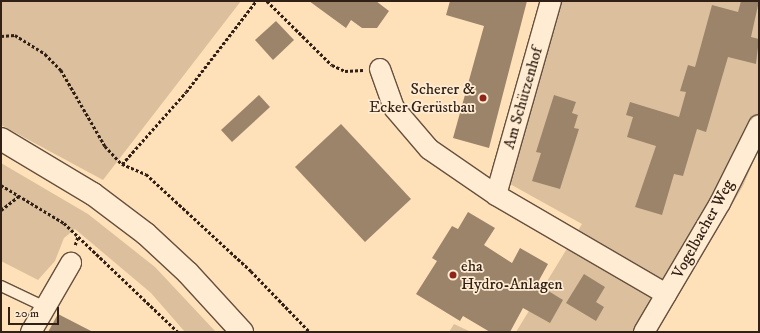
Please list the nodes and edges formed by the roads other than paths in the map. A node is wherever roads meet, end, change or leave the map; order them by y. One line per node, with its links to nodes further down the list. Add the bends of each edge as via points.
1 (551, 1): 5 (street, Am Schützenhof)
2 (380, 69): 5 (street, via 394,108 410,130 458,171)
3 (759, 125): 8 (street, Vogelbacher Weg, via 720,203)
4 (1, 139): 11 (main road, via 93,194 146,234 188,273)
5 (496, 195): 8 (street)
6 (70, 263): 9 (street)
7 (1, 286): 9 (lane)
8 (666, 294): 12 (street, Vogelbacher Weg)
9 (45, 307): 10 (street)
10 (31, 332)
11 (242, 332)
12 (644, 332)

